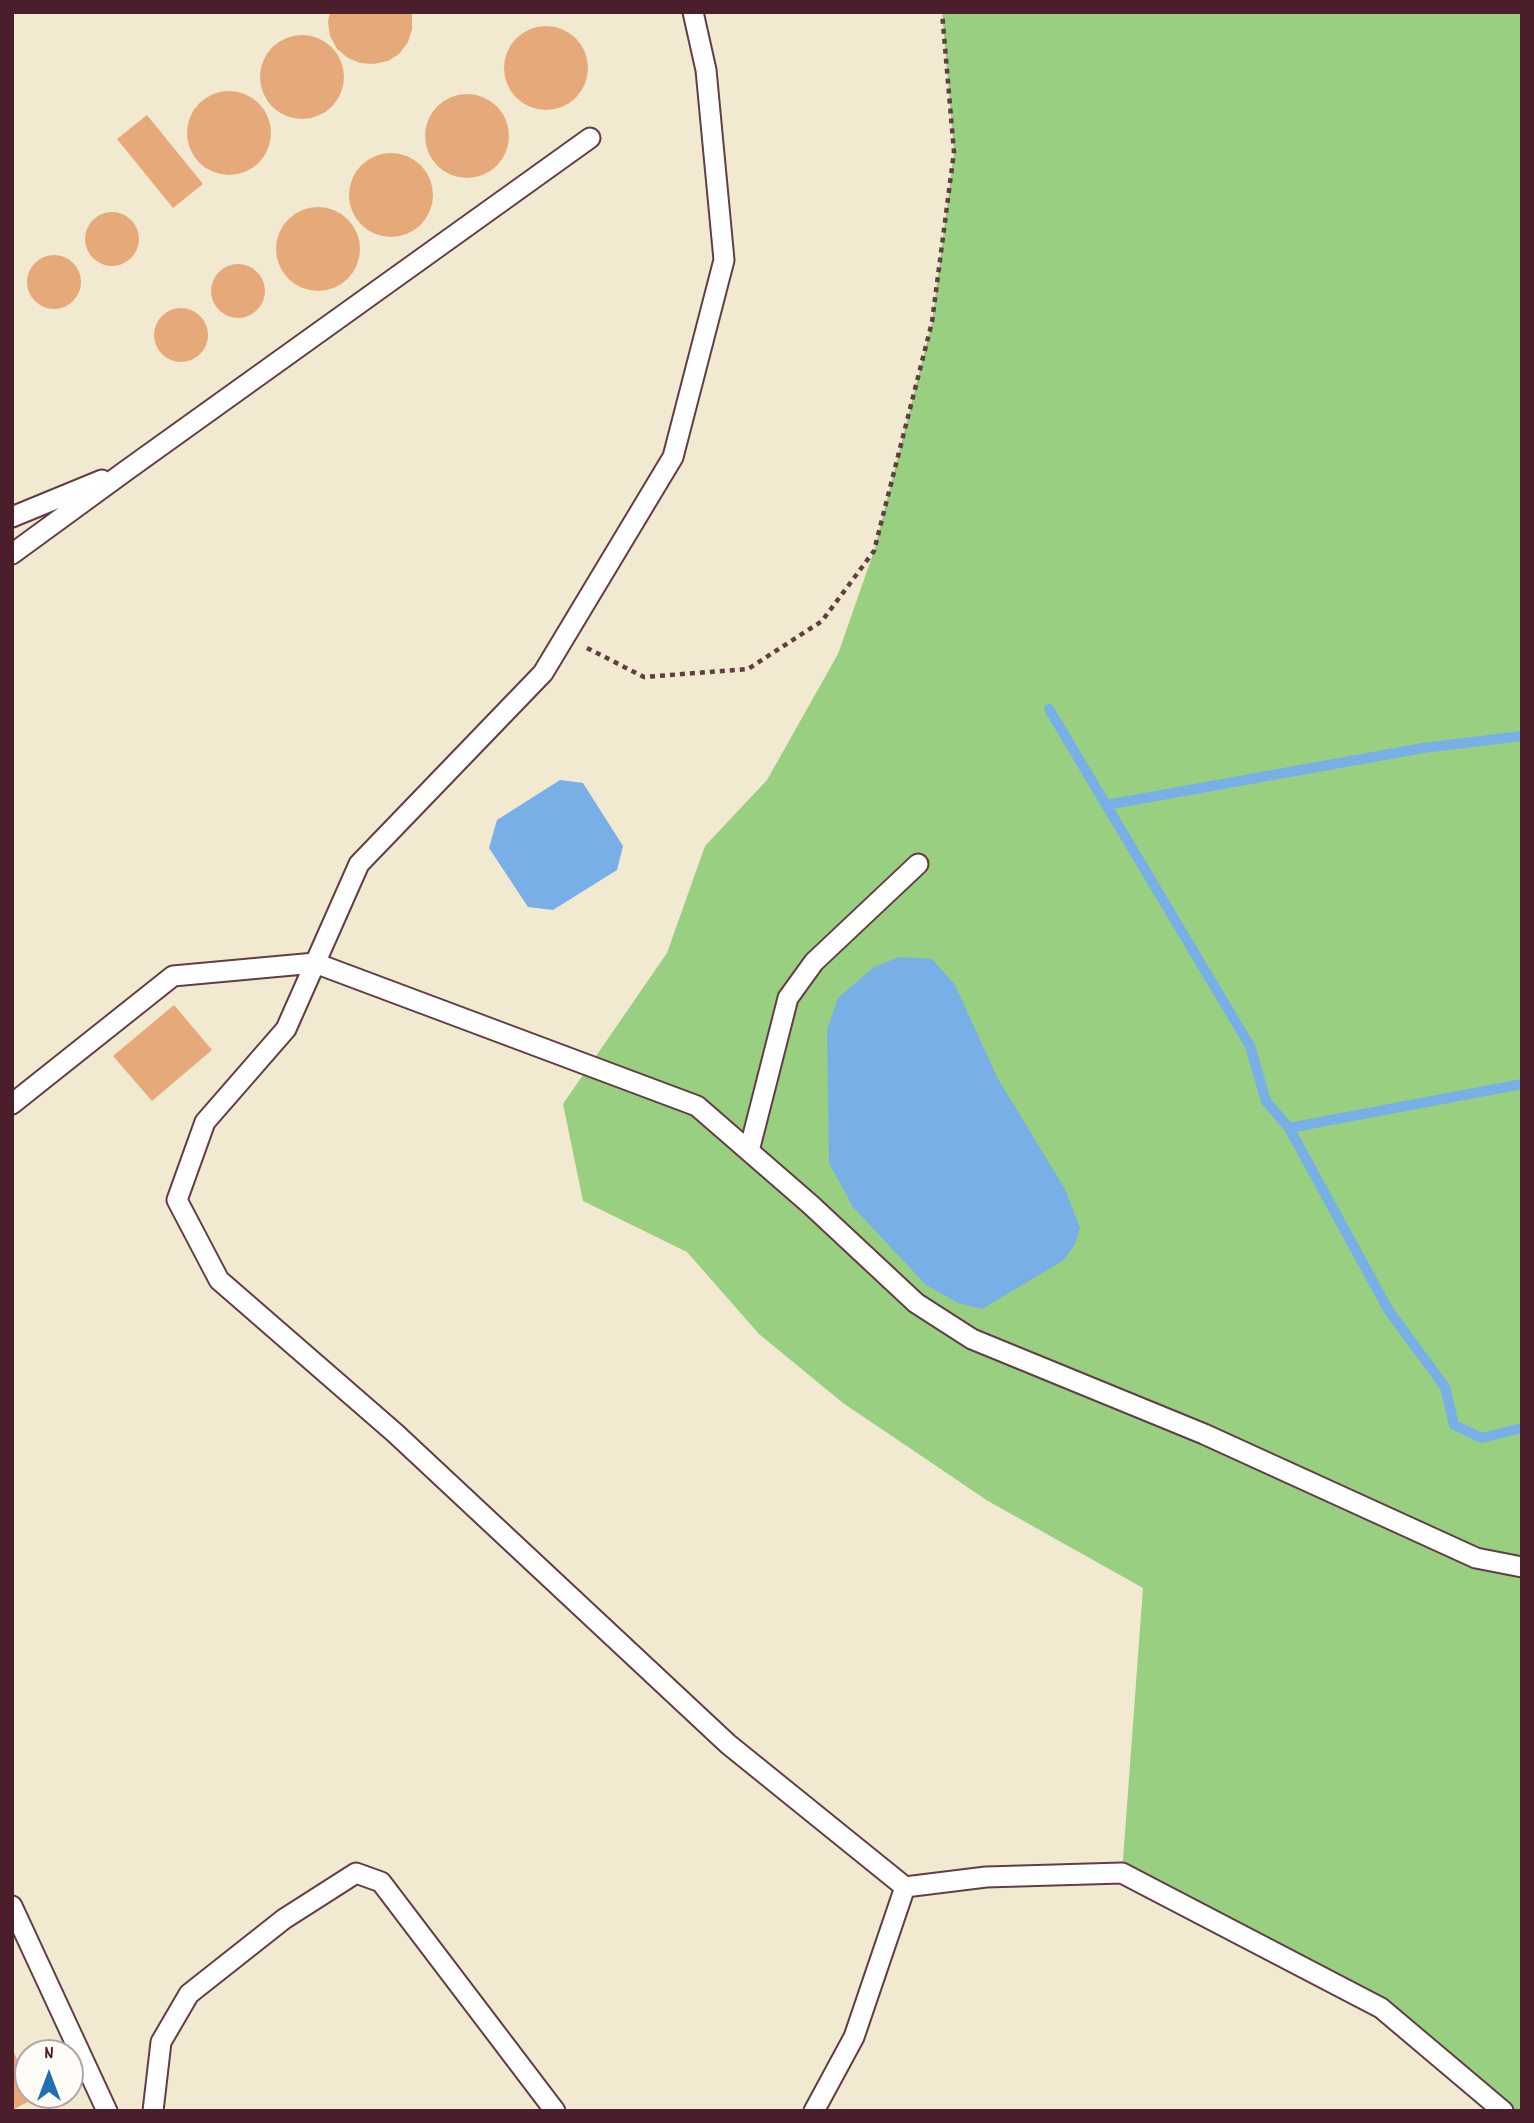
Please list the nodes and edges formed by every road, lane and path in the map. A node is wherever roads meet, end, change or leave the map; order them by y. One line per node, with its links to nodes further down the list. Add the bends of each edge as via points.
1 (692, 12): 7 (lane, via 706,70 724,260 673,457)
2 (942, 12): 7 (path, via 954,152 932,322 874,551 822,621 748,669 644,677)
3 (590, 138): 4 (lane)
4 (127, 470): 5 (lane); 6 (lane)
5 (12, 517)
6 (12, 554)
7 (564, 637): 9 (lane, via 543,673 359,864)
8 (918, 864): 11 (lane, via 814,962 788,998)
9 (315, 963): 10 (lane, via 173,976); 11 (lane, via 697,1106); 13 (lane, via 286,1029 205,1122 177,1200 219,1280 396,1433 728,1744)
10 (12, 1104)
11 (749, 1151): 12 (lane, via 916,1303 972,1339 1204,1434 1476,1558)
12 (1522, 1567)
13 (905, 1887): 19 (lane, via 853,2037); 20 (lane, via 986,1877 1122,1873 1381,2008)
14 (12, 1906): 15 (lane)
15 (21, 1946): 16 (lane)
16 (107, 2111)
17 (153, 2111): 18 (lane, via 161,2042 188,1994 284,1919 356,1873 381,1882)
18 (555, 2111)
19 (814, 2111)
20 (1503, 2111)

